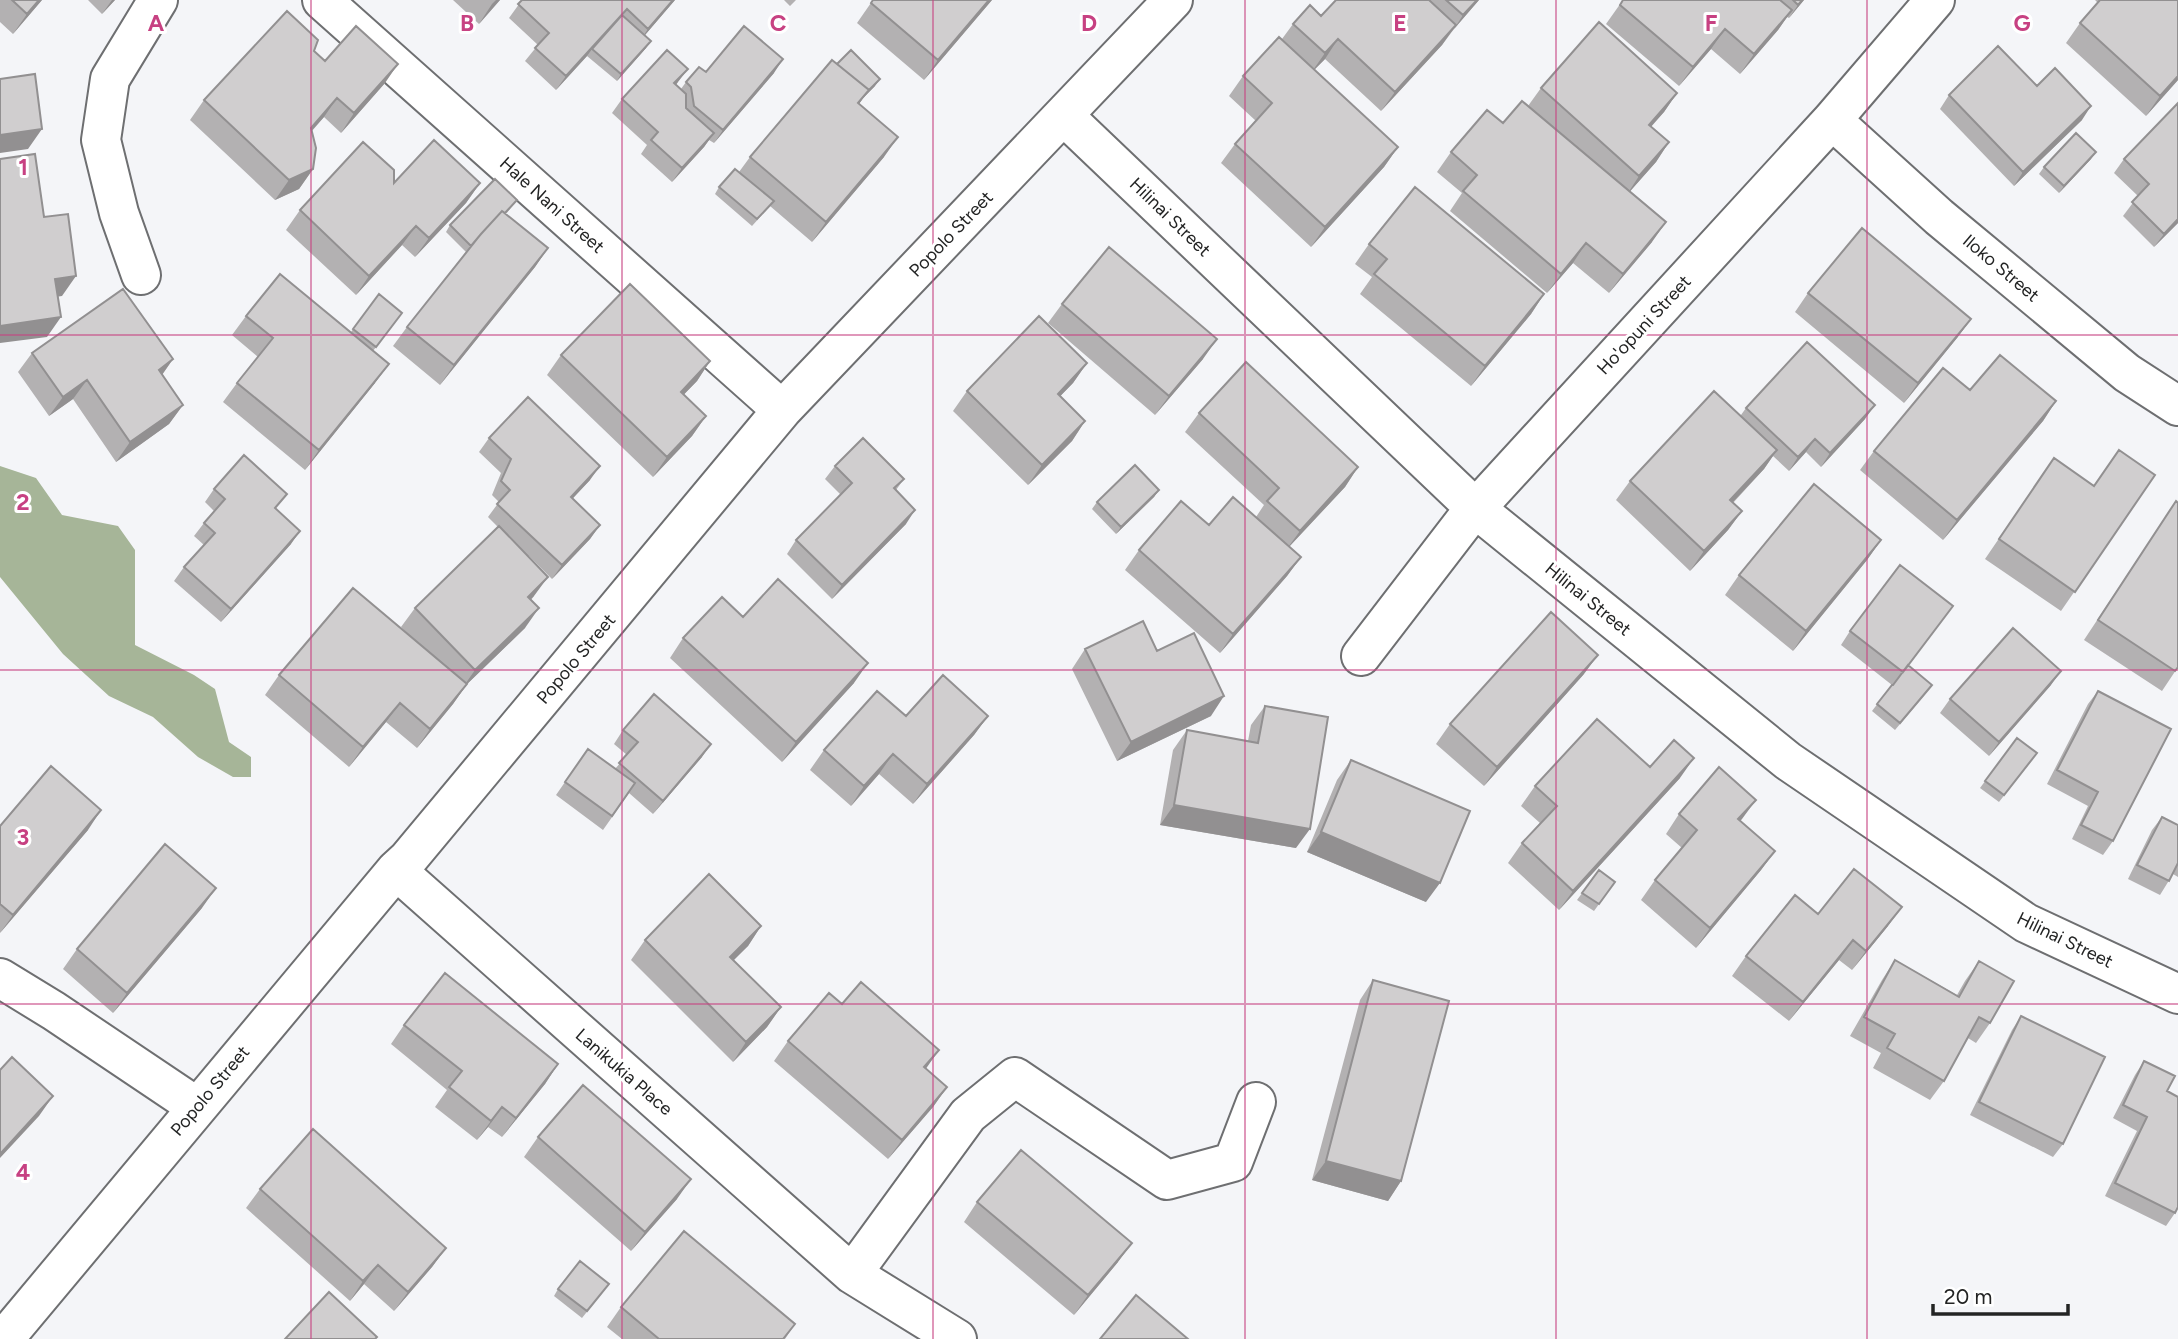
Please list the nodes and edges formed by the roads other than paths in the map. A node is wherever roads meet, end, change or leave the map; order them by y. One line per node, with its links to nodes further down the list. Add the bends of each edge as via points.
1 (158, 0): 7 (street, via 110,79 101,141)
2 (322, 0): 9 (street, Hale Nani Street)
3 (1173, 0): 5 (street, Popolo Street)
4 (1935, 0): 6 (street, Ho'opuni Street)
5 (1064, 116): 9 (street, Popolo Street); 10 (street, Hilinai Street)
6 (1832, 120): 8 (street, Iloko Street, via 1939,217 2127,373); 10 (street, Ho'opuni Street)
7 (141, 275)
8 (2178, 405)
9 (782, 410): 12 (street, Popolo Street)
10 (1475, 508): 11 (street, Ho'opuni Street); 14 (street, Hilinai Street, via 1788,761 2026,923)
11 (1362, 656)
12 (396, 870): 16 (street, Popolo Street); 17 (street, Lanikukia Place)
13 (0, 978): 16 (street)
14 (2178, 994)
15 (1256, 1102): 17 (street, via 1233,1162 1167,1180 1015,1077 968,1115)
16 (197, 1107): 18 (street, Popolo Street)
17 (852, 1274): 19 (street, Lanikukia Place)
18 (4, 1339)
19 (957, 1339)

